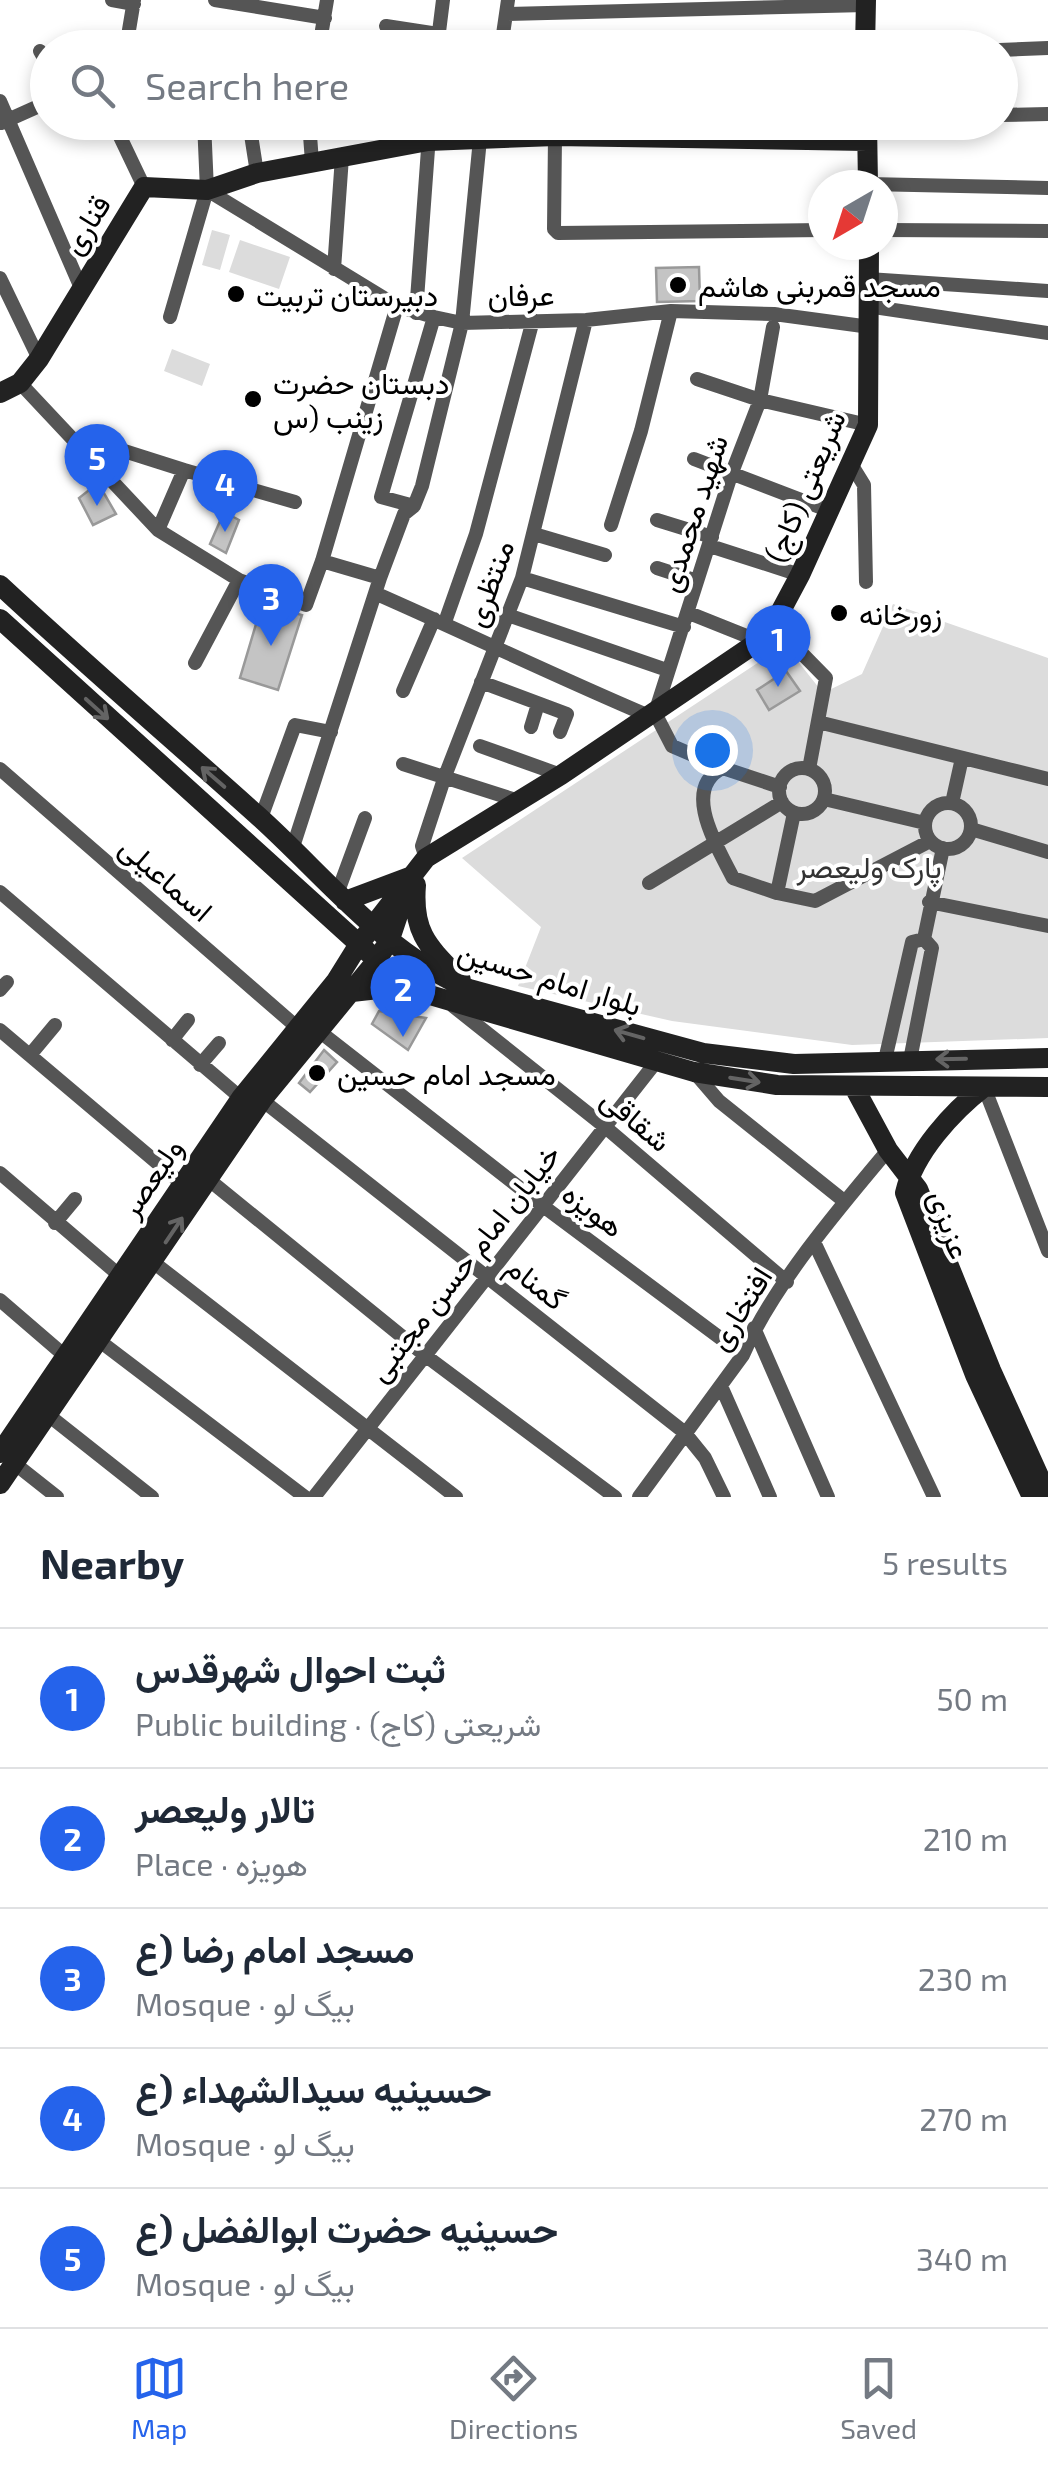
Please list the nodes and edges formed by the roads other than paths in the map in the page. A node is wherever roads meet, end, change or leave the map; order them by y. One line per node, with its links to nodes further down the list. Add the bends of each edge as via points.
1 (112, 0): 5 (street)
2 (215, 0): 8 (street)
3 (327, 0): 8 (street)
4 (443, 0): 13 (street)
5 (134, 2): 10 (street)
6 (866, 3): 7 (street); 14 (street)
7 (507, 7)
8 (324, 18): 11 (street)
9 (386, 26): 12 (street)
10 (129, 30)
11 (322, 30)
12 (400, 30)
13 (439, 30)
14 (865, 30)
15 (1048, 48): 16 (street)
16 (1018, 49)
17 (0, 101): 21 (street)
18 (30, 110): 21 (street)
19 (1048, 114): 20 (street)
20 (1018, 115)
21 (4, 121): 46 (street)
22 (122, 140): 36 (street)
23 (205, 140): 38 (street)
24 (252, 140): 34 (street)
25 (310, 140): 32 (street)
26 (401, 140): 31 (street, قناری)
27 (428, 140): 50 (street)
28 (480, 140): 56 (street)
29 (555, 140): 39 (street, via 558,233)
30 (867, 140): 33 (street)
31 (342, 157): 32 (street, قناری); 43 (street)
32 (312, 162): 34 (street, قناری)
33 (868, 170)
34 (257, 174): 38 (street, قناری)
35 (898, 186): 37 (street)
36 (144, 187): 38 (street, قناری); 46 (street, قناری)
37 (1048, 188)
38 (207, 190): 43 (street, عرفان); 52 (street)
39 (808, 230)
40 (898, 230): 41 (street)
41 (1048, 231)
42 (868, 260): 45 (street, شریعتی (کاج))
43 (334, 269): 48 (street, عرفان)
44 (0, 278): 59 (street)
45 (868, 279): 47 (street); 51 (street, شریعتی (کاج))
46 (81, 288): 59 (street, قناری)
47 (1048, 291)
48 (397, 306): 50 (street, عرفان); 78 (street)
49 (671, 311): 51 (street, عرفان); 55 (street, عرفان); 73 (street)
50 (416, 313): 53 (street, عرفان)
51 (868, 316): 58 (street, عرفان); 63 (street, شریعتی (کاج))
52 (170, 317)
53 (434, 317): 56 (street, عرفان); 70 (street, via 381,496)
54 (533, 320): 55 (street, عرفان); 56 (street, عرفان); 91 (street, via 476,534)
55 (586, 320): 75 (street, منتظری)
56 (462, 322): 70 (street)
57 (773, 327): 62 (street, شهید محمدی)
58 (1048, 334)
59 (39, 359): 61 (street, قناری)
60 (697, 379): 62 (street)
61 (8, 386): 74 (street)
62 (760, 400): 63 (street); 68 (street, شهید محمدی)
63 (868, 425): 66 (street, شریعتی (کاج))
64 (120, 450): 67 (street)
65 (694, 459): 68 (street)
66 (850, 464): 71 (street, شریعتی (کاج)); 85 (street, via 864,485)
67 (184, 470): 69 (street); 74 (street)
68 (732, 475): 71 (street); 76 (street, شهید محمدی)
69 (295, 502)
70 (414, 506): 81 (street, via 404,514)
71 (830, 511): 80 (street, شریعتی (کاج))
72 (656, 520): 76 (street)
73 (610, 525)
74 (158, 530): 83 (street)
75 (534, 534): 77 (street); 82 (street, منتظری)
76 (711, 541): 80 (street); 84 (street, شهید محمدی)
77 (604, 555)
78 (322, 560): 81 (street); 83 (street, via 306,604)
79 (657, 568): 84 (street)
80 (800, 575): 92 (street, شریعتی (کاج))
81 (380, 578): 87 (street)
82 (522, 578): 88 (street, منتظری); 90 (street)
83 (239, 580): 95 (street)
84 (698, 581): 90 (street, شهید محمدی)
85 (866, 582)
86 (0, 584): 96 (street, بلوار امام حسین)
87 (376, 594): 91 (street); 105 (street)
88 (505, 614): 94 (street, منتظری); 97 (street)
89 (0, 619): 99 (street, بلوار امام حسین)
90 (687, 620): 93 (street); 97 (street, شهید محمدی)
91 (439, 621): 94 (street); 100 (street)
92 (774, 624): 93 (street, شریعتی (کاج)); 103 (street, via 826,678)
93 (759, 641): 102 (street, شریعتی (کاج))
94 (494, 650): 98 (street, منتظری); 102 (street)
95 (195, 664)
96 (86, 665): 99 (street); 120 (street, بلوار امام حسین, one-way to 96)
97 (667, 670): 102 (street, شهید محمدی)
98 (481, 682): 101 (street); 114 (street, منتظری)
99 (70, 684): 138 (street, بلوار امام حسین, one-way to 138)
100 (403, 691)
101 (538, 704): 104 (street); 106 (street, via 567,714)
102 (652, 715): 110 (street, via 672,746); 113 (street, شریعتی (کاج))
103 (818, 722): 108 (street); 112 (street)
104 (532, 727)
105 (331, 732): 120 (street, via 295,725); 126 (street)
106 (560, 732)
107 (480, 746): 113 (street)
108 (962, 758): 115 (street); 119 (street)
109 (403, 764): 114 (street)
110 (722, 768): 118 (street); 124 (street, via 709,774 702,790)
111 (0, 769): 147 (street, اسماعیلی)
112 (809, 769): 116 (street, via 824,784); 118 (street, via 788,774)
113 (561, 775): 117 (street, شریعتی (کاج))
114 (445, 776): 117 (street); 128 (street, منتظری)
115 (1048, 780)
116 (824, 799): 118 (street, via 809,814); 122 (street)
117 (519, 800): 128 (street, شریعتی (کاج))
118 (785, 801): 124 (street); 131 (street)
119 (952, 804): 122 (street, via 938,805); 123 (street, via 968,816)
120 (261, 818): 126 (street, بلوار امام حسین)
121 (365, 818): 132 (street)
122 (925, 823): 125 (street)
123 (971, 829): 125 (street, via 958,847); 127 (street)
124 (716, 844): 129 (street); 131 (street, via 732,878)
125 (937, 845): 131 (street, via 815,901); 133 (street)
126 (292, 850): 132 (street, بلوار امام حسین)
127 (1048, 852)
128 (418, 868): 132 (street); 134 (street, ولیعصر); 136 (street); 141 (street, via 414,904 424,942)
129 (648, 884)
130 (0, 892): 148 (street, گمنام)
131 (777, 893)
132 (341, 897): 134 (street, بلوار امام حسین)
133 (930, 902): 135 (street); 137 (street)
134 (373, 925): 136 (street, بلوار امام حسین); 138 (street, ولیعصر)
135 (1048, 926)
136 (390, 939): 139 (street); 141 (street, بلوار امام حسین)
137 (924, 939): 152 (street, via 912,942); 153 (street, via 932,948)
138 (360, 944): 139 (street, بلوار امام حسین); 140 (street, ولیعصر)
139 (378, 960): 140 (street); 142 (street, بلوار امام حسین)
140 (344, 987): 142 (street); 147 (street, ولیعصر)
141 (469, 989): 152 (street, بلوار امام حسین, one-way to 141, via 794,1064 703,1053)
142 (412, 992): 143 (street, بلوار امام حسین)
143 (448, 1002): 154 (street, بلوار امام حسین); 161 (street, شقاقی)
144 (188, 1020): 148 (street)
145 (55, 1024): 150 (street)
146 (0, 1030): 150 (street)
147 (309, 1030): 160 (street, ولیعصر); 170 (street, هویزه)
148 (172, 1040): 155 (street, گمنام)
149 (219, 1043): 155 (street)
150 (30, 1055): 166 (street)
151 (1048, 1058): 153 (street, بلوار امام حسین, one-way to 153)
152 (886, 1060): 153 (street, بلوار امام حسین)
153 (910, 1060)
154 (656, 1062): 156 (street, بلوار امام حسین); 161 (street, خیابان امام حسن مجتبی)
155 (200, 1064): 160 (street, گمنام)
156 (694, 1072): 157 (street, بلوار امام حسین, one-way to 157, via 777,1085); 169 (street, via 719,1101)
157 (854, 1087): 158 (street, بلوار امام حسین); 162 (street, عزیزی)
158 (984, 1087): 159 (street, بلوار امام حسین); 165 (street, via 938,1129); 173 (street)
159 (1048, 1087)
160 (251, 1100): 164 (street, ولیعصر); 166 (street, ولیعصر); 176 (street, گمنام)
161 (604, 1126): 170 (street, خیابان امام حسن مجتبی); 177 (street, شقاقی)
162 (888, 1150): 165 (street, عزیزی); 169 (street, افتخاری)
163 (6, 1178): 167 (street); 171 (street)
164 (208, 1179): 174 (street, ولیعصر, one-way to 164); 183 (street)
165 (908, 1180): 184 (street, عزیزی, via 918,1189)
166 (181, 1183): 175 (street, ولیعصر)
167 (0, 1196)
168 (74, 1199): 171 (street)
169 (844, 1201): 172 (street, افتخاری)
170 (543, 1206): 176 (street, خیابان امام حسن مجتبی); 181 (street, هویزه)
171 (55, 1223): 175 (street)
172 (815, 1244): 177 (street, افتخاری); 202 (street)
173 (1048, 1251)
174 (152, 1262): 180 (street, ولیعصر); 187 (street)
175 (119, 1275): 182 (street, ولیعصر)
176 (486, 1278): 183 (street, خیابان امام حسن مجتبی); 188 (street, گمنام)
177 (787, 1282): 179 (street, افتخاری)
178 (0, 1300): 182 (street)
179 (754, 1328): 181 (street, افتخاری); 201 (street)
180 (97, 1339): 186 (street, ولیعصر); 194 (street)
181 (743, 1355): 185 (street, افتخاری)
182 (65, 1356): 189 (street, ولیعصر)
183 (426, 1356): 187 (street, خیابان امام حسن مجتبی); 197 (street)
184 (984, 1373): 191 (street, عزیزی); 203 (street, عزیزی)
185 (721, 1386): 188 (street, افتخاری); 200 (street)
186 (47, 1414): 189 (street, ولیعصر); 193 (street)
187 (368, 1427): 195 (street, خیابان امام حسن مجتبی); 196 (street)
188 (684, 1432): 198 (street, افتخاری); 199 (street, گمنام)
189 (6, 1444): 190 (street, ولیعصر); 192 (street)
190 (0, 1484)
191 (1048, 1496)
192 (57, 1497)
193 (152, 1497)
194 (305, 1497)
195 (314, 1497)
196 (456, 1497)
197 (615, 1497)
198 (639, 1497)
199 (724, 1497)
200 (770, 1497)
201 (828, 1497)
202 (934, 1497)
203 (1032, 1497)

